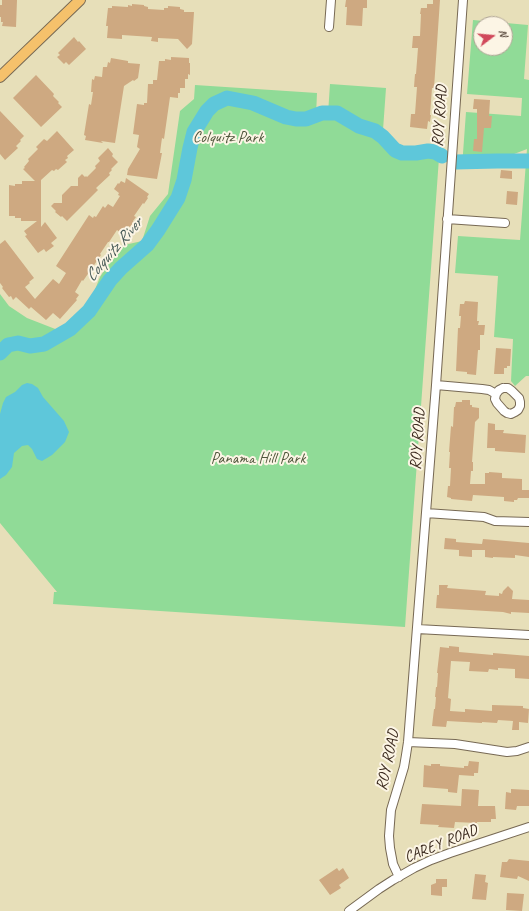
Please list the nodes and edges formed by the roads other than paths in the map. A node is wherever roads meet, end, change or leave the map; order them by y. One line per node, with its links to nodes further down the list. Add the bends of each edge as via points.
1 (80, 0): 5 (main road)
2 (331, 0): 4 (street)
3 (463, 0): 6 (street, ROY ROAD)
4 (329, 27)
5 (0, 77)
6 (447, 219): 7 (street); 8 (street, ROY ROAD)
7 (505, 223)
8 (436, 385): 9 (street, via 482,388); 10 (street, ROY ROAD)
9 (496, 394)
10 (426, 513): 11 (street); 12 (street, ROY ROAD)
11 (529, 522)
12 (416, 629): 13 (street); 14 (street, ROY ROAD)
13 (529, 635)
14 (408, 742): 15 (street, via 460,745 507,752); 17 (street, ROY ROAD, via 391,810 389,836 393,864)
15 (529, 747)
16 (529, 827): 17 (street, CAREY ROAD, via 444,855)
17 (399, 877): 18 (street, CAREY ROAD)
18 (349, 911)

